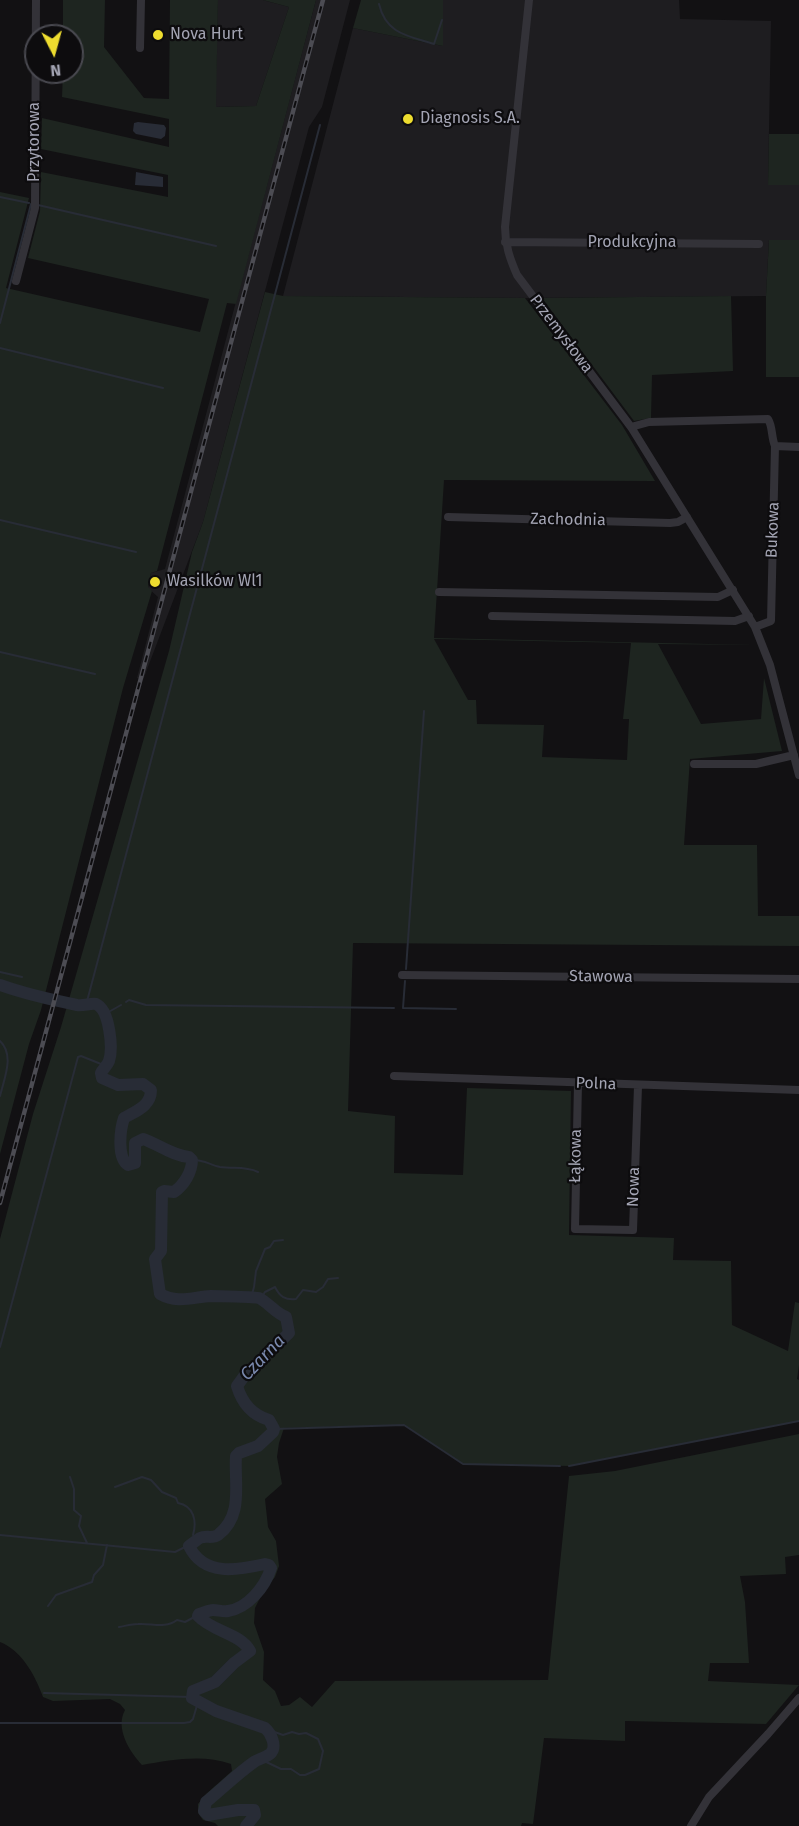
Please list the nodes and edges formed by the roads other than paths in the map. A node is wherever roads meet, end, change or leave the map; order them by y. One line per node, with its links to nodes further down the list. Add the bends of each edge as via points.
1 (36, 0): 7 (street, Przytorowa, via 35,208)
2 (141, 0): 4 (street)
3 (529, 0): 5 (street, Przemysłowa)
4 (140, 48)
5 (505, 242): 6 (street, Produkcyjna); 8 (street, Przemysłowa, via 517,275)
6 (759, 244)
7 (16, 281)
8 (631, 427): 9 (street, via 649,422 768,419); 12 (street, Przemysłowa)
9 (775, 446): 10 (street); 17 (street, Bukowa, via 771,621)
10 (799, 447)
11 (448, 517): 12 (street, Zachodnia, via 670,523)
12 (687, 517): 13 (street, Przemysłowa)
13 (733, 591): 14 (street, via 718,597); 16 (street, Przemysłowa)
14 (439, 592)
15 (492, 616): 16 (street, via 735,621)
16 (748, 616): 17 (street, Przemysłowa)
17 (755, 627): 19 (street, Przemysłowa)
18 (799, 726): 19 (street)
19 (788, 728): 20 (street, Przemysłowa)
20 (794, 755): 21 (street, via 756,764); 22 (street, Przemysłowa)
21 (694, 764)
22 (799, 775)
23 (402, 975): 24 (street, Stawowa)
24 (799, 979)
25 (394, 1077): 26 (street, Polna)
26 (578, 1083): 27 (street, Polna); 29 (street, Łąkowa)
27 (638, 1086): 28 (street, Polna); 29 (street, Nowa, via 633,1230)
28 (799, 1090)
29 (574, 1229)
30 (799, 1698): 31 (street, via 709,1797)
31 (691, 1826)

